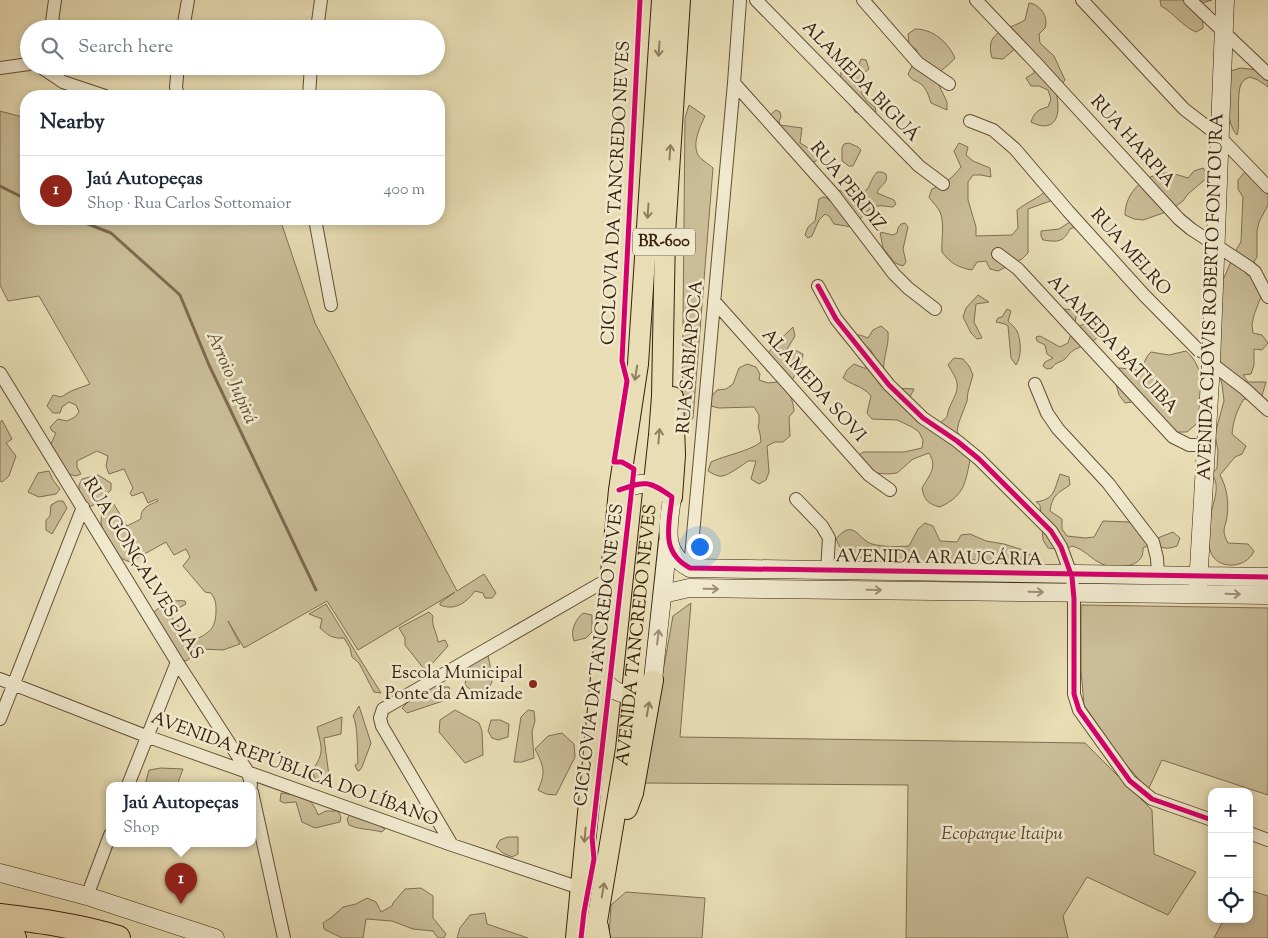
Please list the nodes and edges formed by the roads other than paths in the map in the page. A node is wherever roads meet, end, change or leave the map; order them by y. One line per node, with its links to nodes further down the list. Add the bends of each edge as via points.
1 (55, 0): 13 (street)
2 (188, 0): 14 (street)
3 (321, 0): 15 (street)
4 (662, 0): 47 (main road, AVENIDA TANCREDO NEVES / BR-600, one-way to 47, via 638,364)
5 (680, 0): 36 (main road, AVENIDA TANCREDO NEVES / BR-600, one-way to 5)
6 (740, 0): 23 (street, RUA SABIAPOCA)
7 (756, 0): 30 (street, ALAMEDA BIGUÁ, via 919,166)
8 (863, 0): 24 (street, via 918,62)
9 (976, 0): 33 (street, RUA HARPIA, via 1179,219)
10 (1082, 0): 29 (street, via 1184,109)
11 (1190, 0): 16 (street)
12 (1225, 0): 16 (street, AVENIDA CLÓVIS ROBERTO FONTOURA)
13 (52, 20)
14 (185, 20)
15 (318, 20)
16 (1223, 31): 19 (street); 29 (street, AVENIDA CLÓVIS ROBERTO FONTOURA)
17 (20, 65): 18 (street)
18 (0, 68)
19 (1268, 74)
20 (53, 75): 25 (street)
21 (177, 75): 26 (street)
22 (310, 75): 27 (street)
23 (734, 83): 38 (street, RUA SABIAPOCA); 40 (street, RUA PERDIZ, via 834,195 894,274)
24 (949, 84)
25 (86, 90)
26 (177, 90)
27 (309, 90)
28 (970, 120): 41 (street, RUA MELRO, via 993,130 1016,148 1144,296)
29 (1219, 136): 31 (street); 33 (street, AVENIDA CLÓVIS ROBERTO FONTOURA)
30 (943, 184)
31 (1268, 187)
32 (316, 225): 39 (street)
33 (1215, 246): 37 (street, RUA HARPIA, via 1255,272); 41 (street, AVENIDA CLÓVIS ROBERTO FONTOURA)
34 (998, 254): 45 (street, ALAMEDA BATUIBA, via 1018,269 1174,437 1189,445)
35 (818, 286): 55 (street, via 836,318 889,385 923,418 979,459 1051,531 1061,546)
36 (663, 288): 46 (main road, AVENIDA TANCREDO NEVES / BR-600, one-way to 36, via 662,396); 49 (main road, via 673,386 675,455)
37 (1268, 297)
38 (714, 302): 48 (street, ALAMEDA SOVI, via 869,475); 53 (street, RUA SABIAPOCA)
39 (332, 305)
40 (935, 309)
41 (1210, 363): 44 (street, RUA MELRO); 45 (street, AVENIDA CLÓVIS ROBERTO FONTOURA)
42 (0, 373): 51 (street, RUA GONÇALVES DIAS)
43 (1035, 384): 56 (street, via 1047,413 1058,428 1108,483 1153,542)
44 (1268, 410)
45 (1206, 445): 57 (street, AVENIDA CLÓVIS ROBERTO FONTOURA)
46 (654, 485): 47 (street, via 642,483); 49 (street); 69 (main road, AVENIDA TANCREDO NEVES / BR-600)
47 (619, 490): 59 (main road, AVENIDA TANCREDO NEVES / BR-600)
48 (890, 490)
49 (672, 497): 52 (street)
50 (796, 499): 54 (street, via 829,538)
51 (83, 507): 64 (street, RUA GONÇALVES DIAS); 68 (street)
52 (668, 537): 53 (street, via 675,559); 61 (street)
53 (690, 568): 54 (street, AVENIDA ARAUCÁRIA)
54 (827, 571): 55 (street, AVENIDA ARAUCÁRIA)
55 (1072, 575): 56 (street, AVENIDA ARAUCÁRIA); 63 (street)
56 (1158, 576): 57 (street, AVENIDA ARAUCÁRIA)
57 (1198, 576): 58 (street, AVENIDA ARAUCÁRIA); 60 (street, AVENIDA CLÓVIS ROBERTO FONTOURA)
58 (1268, 577)
59 (610, 578): 65 (main road, AVENIDA TANCREDO NEVES / BR-600); 83 (street, via 383,709 382,726)
60 (1198, 593): 62 (street, AVENIDA ARAUCÁRIA, one-way to 62); 63 (street, AVENIDA ARAUCÁRIA)
61 (663, 594): 63 (street, AVENIDA ARAUCÁRIA, one-way to 63, via 688,588); 67 (street, one-way to 61)
62 (1268, 595)
63 (1074, 596): 78 (street, via 1074,694 1079,710 1130,781 1152,799)
64 (178, 662): 71 (street); 74 (street, RUA GONÇALVES DIAS)
65 (600, 675): 69 (street, via 613,690 622,694); 72 (main road, AVENIDA TANCREDO NEVES / BR-600)
66 (0, 679): 68 (street, AVENIDA REPÚBLICA DO LÍBANO)
67 (653, 680): 69 (street); 80 (main road, one-way to 67, via 626,813 632,793)
68 (13, 684): 70 (street); 71 (street, AVENIDA REPÚBLICA DO LÍBANO)
69 (632, 693): 73 (main road, AVENIDA TANCREDO NEVES / BR-600)
70 (0, 719)
71 (146, 736): 74 (street, AVENIDA REPÚBLICA DO LÍBANO); 75 (street)
72 (594, 743): 73 (main road, via 603,737 616,737); 85 (main road, AVENIDA TANCREDO NEVES / BR-600, one-way to 85)
73 (626, 749): 80 (main road, AVENIDA TANCREDO NEVES / BR-600)
74 (248, 772): 76 (street, RUA GONÇALVES DIAS); 83 (street, AVENIDA REPÚBLICA DO LÍBANO)
75 (129, 782)
76 (250, 782)
77 (256, 810): 94 (street)
78 (1208, 819)
79 (1253, 834): 81 (street)
80 (611, 839): 89 (main road, AVENIDA TANCREDO NEVES / BR-600, one-way to 80)
81 (1268, 840)
82 (106, 845): 86 (street)
83 (452, 845): 85 (street, AVENIDA REPÚBLICA DO LÍBANO)
84 (0, 873): 86 (street)
85 (580, 888): 89 (main road, AVENIDA TANCREDO NEVES / BR-600)
86 (87, 896): 93 (street)
87 (0, 918): 91 (highway); 92 (highway, via 66,925)
88 (0, 934): 90 (highway)
89 (592, 935)
90 (14, 938)
91 (58, 938)
92 (118, 938)
93 (215, 938)
94 (284, 938)

